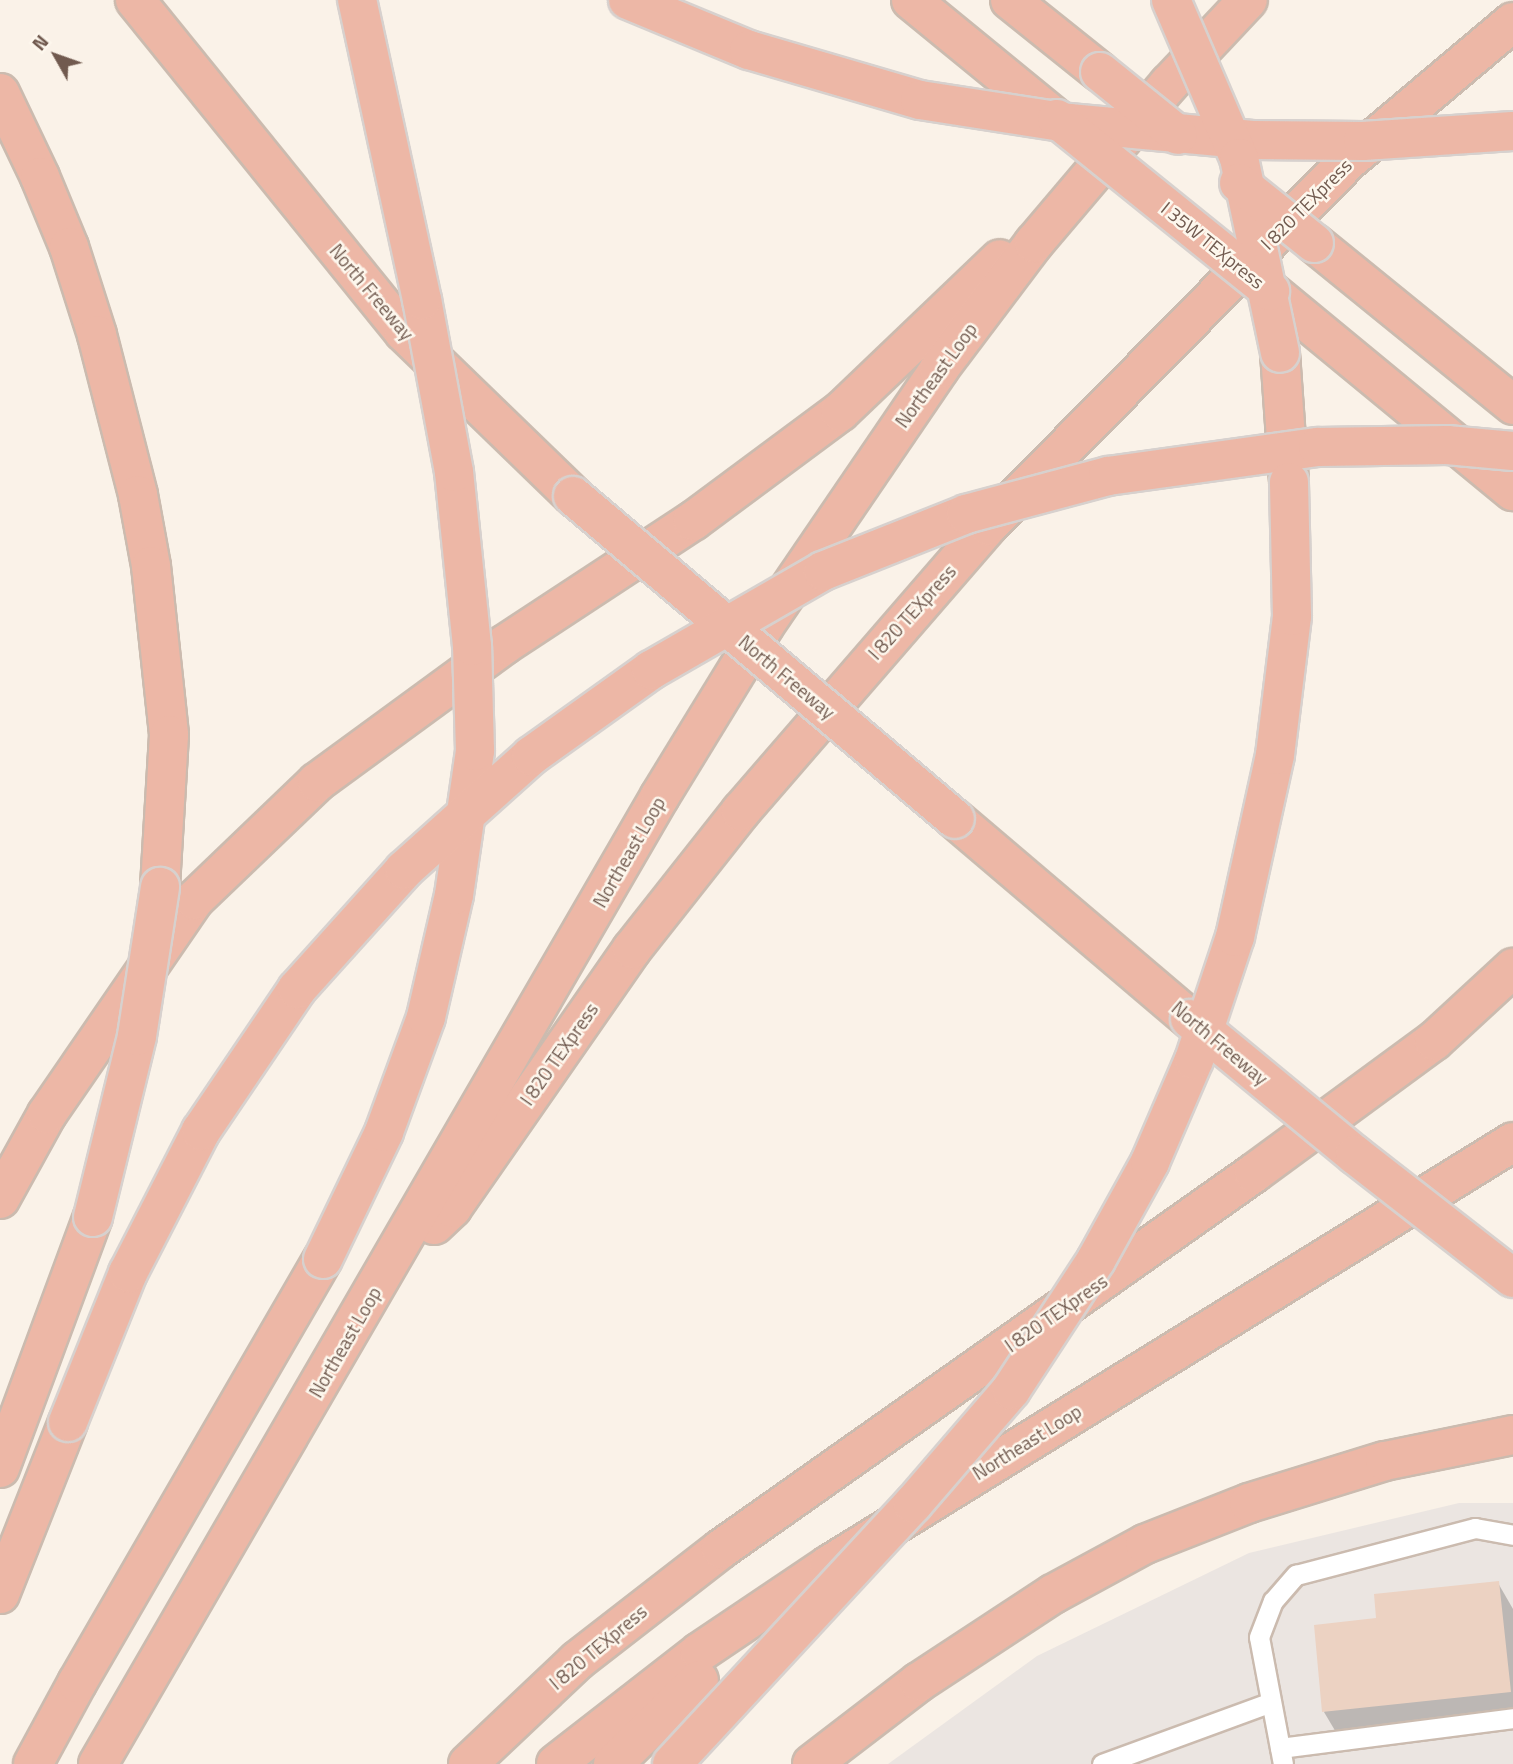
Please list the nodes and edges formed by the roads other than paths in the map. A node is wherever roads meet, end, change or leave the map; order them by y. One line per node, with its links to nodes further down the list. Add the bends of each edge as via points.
1 (135, 0): 19 (highway, North Freeway, bridge, via 404,332 573,496 1190,1019)
2 (357, 0): 28 (highway, bridge, via 454,472 472,646 475,751 454,895 426,1017 384,1132 323,1259)
3 (628, 0): 10 (highway, bridge, via 749,50 920,100 1069,123 1252,140 1363,141)
4 (911, 0): 14 (highway, I 35W TEXpress, bridge)
5 (1010, 0): 12 (highway, bridge)
6 (1171, 0): 33 (highway, bridge, via 1239,158 1280,353 1285,413 1293,545 1287,670 1275,755 1235,937 1194,1060 1150,1162 1040,1351 930,1485)
7 (1248, 0): 11 (highway, Northeast Loop)
8 (1513, 22): 18 (highway, I 820 TEXpress, via 1349,160 988,526 741,811 632,949 452,1208)
9 (0, 93): 21 (highway, bridge, via 69,247 101,348 152,566 169,735 160,887 137,1036 93,1217)
10 (1513, 131)
11 (1085, 183): 17 (highway, via 840,412 693,521 504,645 317,782 194,900 47,1114); 18 (highway, Northeast Loop, via 939,369 764,625 660,796)
12 (1513, 404)
13 (1513, 451): 24 (highway, bridge, via 1447,445 1318,447 1108,476 966,514 823,571 651,670 531,756 404,870 297,989 201,1131 128,1273)
14 (1513, 491)
15 (1513, 968): 30 (highway, I 820 TEXpress, via 1434,1041 1277,1157 721,1549 578,1660)
16 (1513, 1142): 23 (highway, Northeast Loop)
17 (0, 1199)
18 (388, 1269): 29 (highway, Northeast Loop)
19 (1513, 1278)
20 (1513, 1435): 34 (highway, via 1385,1461 1249,1503 1145,1544 1053,1594 919,1682)
21 (0, 1468)
22 (1513, 1535): 25 (lane, via 1475,1528 1296,1574 1273,1601 1259,1637)
23 (830, 1565): 31 (highway, Northeast Loop, via 700,1652); 32 (highway, via 715,1665)
24 (0, 1594)
25 (1272, 1702): 27 (lane); 35 (lane)
26 (1513, 1718): 27 (lane)
27 (1281, 1756)
28 (33, 1764)
29 (98, 1764)
30 (468, 1764)
31 (556, 1764)
32 (613, 1764)
33 (672, 1764)
34 (812, 1764)
35 (1102, 1764)

